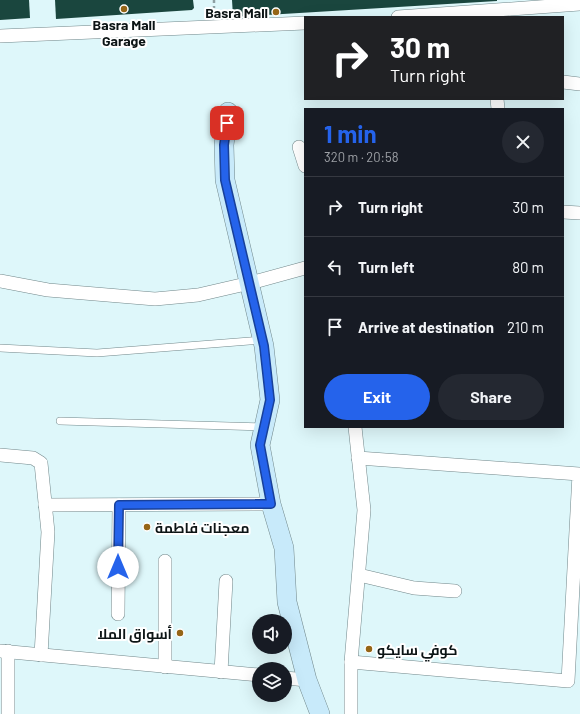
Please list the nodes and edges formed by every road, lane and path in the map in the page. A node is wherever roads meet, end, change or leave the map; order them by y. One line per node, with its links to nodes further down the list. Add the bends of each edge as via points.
1 (214, 0): 3 (path)
2 (580, 4): 4 (street)
3 (214, 8)
4 (412, 16)
5 (304, 23): 6 (street)
6 (0, 36)
7 (564, 82): 8 (street)
8 (580, 84)
9 (228, 112): 16 (street, via 224,145 225,180)
10 (299, 147): 11 (street)
11 (304, 163)
12 (564, 212): 13 (street)
13 (580, 213)
14 (304, 268): 16 (street)
15 (0, 281): 16 (street, via 48,290 155,299 198,295)
16 (250, 284): 17 (street)
17 (262, 340): 18 (lane, via 97,353); 20 (street, via 270,400)
18 (0, 348)
19 (60, 421): 20 (lane)
20 (264, 427): 24 (street, via 260,445)
21 (355, 428): 23 (street)
22 (0, 455): 25 (street, via 38,460 41,464)
23 (358, 458): 28 (street, via 364,510); 34 (street, via 579,474 568,681)
24 (271, 504): 26 (street); 39 (street, via 284,548 287,602)
25 (45, 505): 26 (street); 33 (street, via 48,532)
26 (119, 505): 31 (street)
27 (165, 561): 35 (street)
28 (359, 575): 30 (street, via 414,588); 34 (street)
29 (226, 581): 36 (street)
30 (455, 591)
31 (118, 614)
32 (4, 651): 33 (street); 40 (street)
33 (41, 655): 35 (street)
34 (351, 662): 42 (street)
35 (165, 667): 36 (street)
36 (222, 672): 37 (street)
37 (252, 674)
38 (292, 679): 39 (street)
39 (307, 680): 41 (street)
40 (8, 714)
41 (320, 714)
42 (351, 714)

